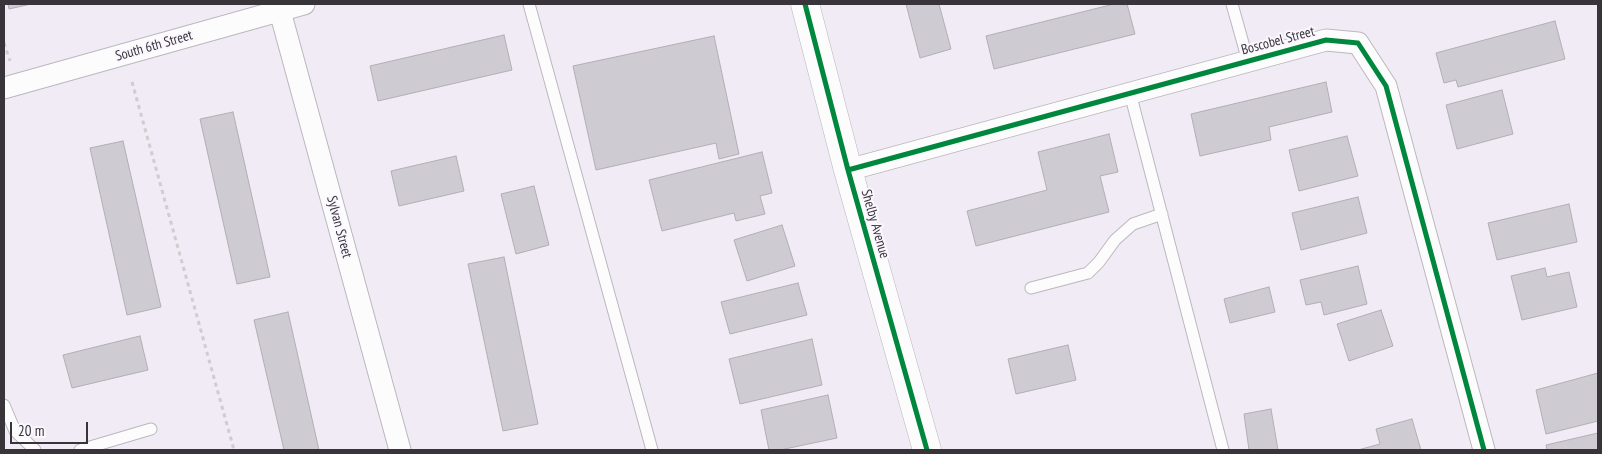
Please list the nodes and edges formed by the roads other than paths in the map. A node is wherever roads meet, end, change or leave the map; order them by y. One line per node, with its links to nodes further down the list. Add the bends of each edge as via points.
1 (304, 4): 5 (street, South 6th Street)
2 (530, 4): 17 (lane)
3 (806, 4): 9 (street, Shelby Avenue)
4 (1232, 4): 6 (lane)
5 (279, 7): 7 (street, South 6th Street); 16 (street, Sylvan Street)
6 (1248, 61): 8 (street, Boscobel Street); 20 (street, Boscobel Street, via 1326,40 1358,43 1386,86)
7 (4, 88)
8 (1130, 93): 9 (street, Boscobel Street); 10 (lane)
9 (848, 170): 18 (street, Shelby Avenue)
10 (1162, 214): 11 (lane, via 1133,224 1088,273); 19 (lane)
11 (1031, 288)
12 (4, 405): 14 (lane, via 15,431)
13 (152, 429): 15 (lane)
14 (35, 450)
15 (80, 450)
16 (400, 450)
17 (652, 450)
18 (927, 450)
19 (1223, 450)
20 (1484, 450)

